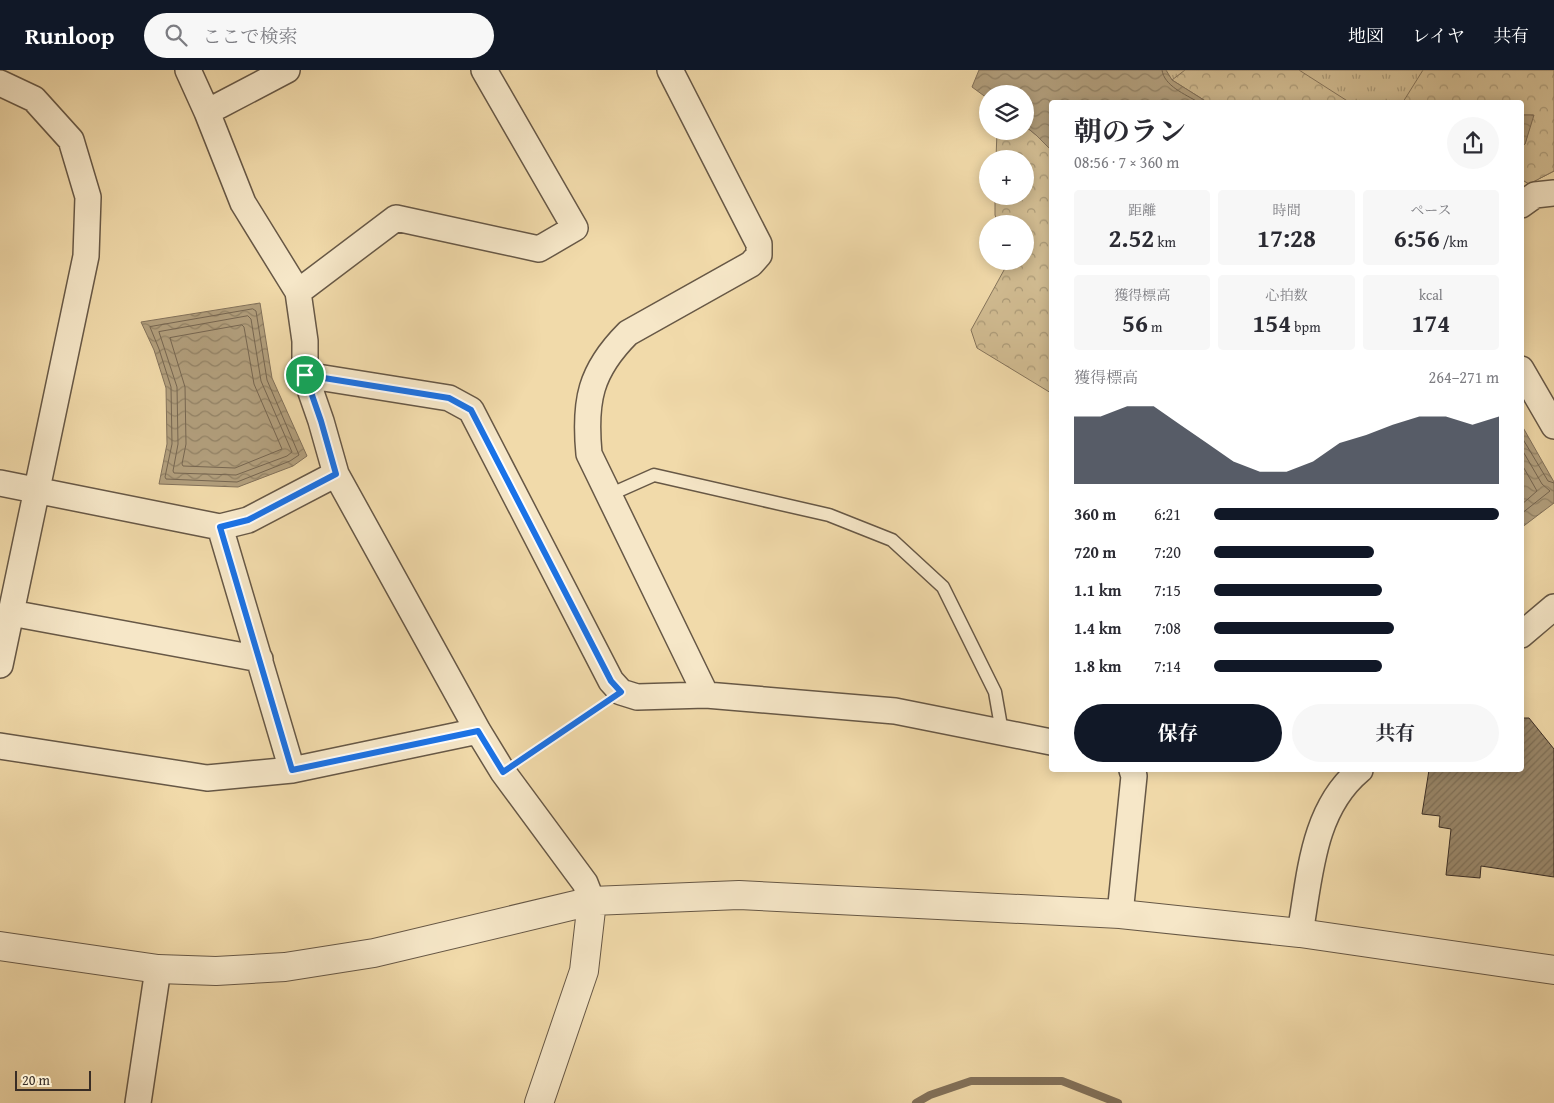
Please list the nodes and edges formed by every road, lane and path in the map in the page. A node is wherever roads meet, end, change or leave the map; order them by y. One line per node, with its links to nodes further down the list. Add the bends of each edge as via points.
1 (188, 70): 6 (street)
2 (286, 70): 6 (street)
3 (484, 70): 9 (street, via 576,228 539,248 396,218)
4 (670, 70): 16 (street, via 759,244 759,256 751,264 628,333 603,364 588,401 586,427 589,454)
5 (0, 83): 15 (street, via 34,99 71,140 88,197 86,256)
6 (207, 112): 9 (street, via 243,203)
7 (1554, 193): 8 (street, via 1535,195)
8 (1524, 204)
9 (298, 292): 11 (street, via 305,341)
10 (1524, 374): 12 (street)
11 (305, 375): 13 (street); 23 (street, via 449,398 471,410 611,681)
12 (1554, 426)
13 (336, 474): 17 (street, via 248,520); 25 (street)
14 (0, 483): 15 (street)
15 (36, 490): 17 (street); 19 (street)
16 (609, 494): 24 (street); 26 (lane, via 654,476 828,515 892,540 944,587 995,692)
17 (220, 527): 21 (street)
18 (1554, 607): 20 (street)
19 (11, 613): 21 (street); 22 (street)
20 (1524, 632)
21 (260, 660): 29 (street)
22 (0, 665)
23 (621, 692): 24 (street, via 637,697); 30 (path)
24 (706, 695): 26 (street, via 895,711)
25 (478, 731): 29 (street); 30 (street)
26 (1002, 732): 27 (street)
27 (1049, 742)
28 (0, 746): 29 (street, via 207,778)
29 (292, 770)
30 (503, 772): 33 (street, via 585,883)
31 (1133, 772): 34 (street)
32 (1358, 772): 35 (street, via 1334,801 1319,830)
33 (592, 901): 34 (street, via 739,895); 37 (street, via 374,953 285,967); 40 (street, via 584,971)
34 (1120, 914): 35 (street)
35 (1300, 933): 38 (street)
36 (0, 946): 37 (street)
37 (158, 969): 39 (street)
38 (1554, 970)
39 (138, 1103)
40 (539, 1103)

